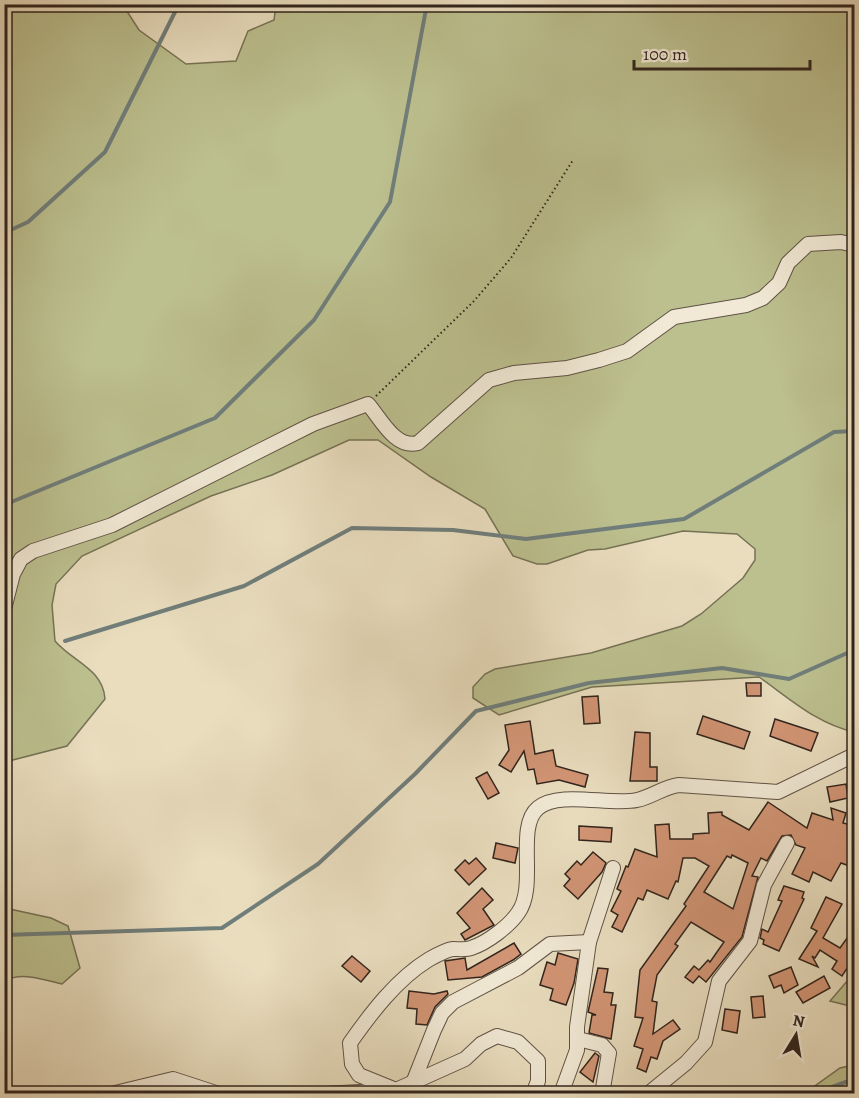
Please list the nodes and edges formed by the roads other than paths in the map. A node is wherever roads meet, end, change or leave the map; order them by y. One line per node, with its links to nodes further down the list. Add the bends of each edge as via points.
1 (855, 245): 2 (street, via 808,244 788,263 779,283 763,298 746,305 674,317 627,351 567,368 514,373 489,380 418,443 409,446 400,443 368,404 313,424 112,525 33,551 21,559 13,574)
2 (4, 609)
3 (855, 755): 9 (street, via 778,792 680,785 666,786 638,800 552,801 537,809 530,822 528,879 518,914 471,948 450,949 428,960 388,995 350,1043 352,1064 359,1075)
4 (787, 843): 16 (street, via 764,885 750,941 720,981 705,1042)
5 (613, 868): 6 (street)
6 (589, 942): 7 (street); 8 (street, via 550,944 518,968 453,1002 442,1013)
7 (578, 1039): 14 (street); 15 (street, via 602,1045 609,1053)
8 (413, 1083): 9 (street); 13 (street, via 465,1059 497,1036 518,1042 538,1061 540,1071)
9 (396, 1090): 12 (street)
10 (111, 1094): 11 (street, via 172,1079)
11 (219, 1094)
12 (324, 1094)
13 (533, 1094)
14 (561, 1094)
15 (602, 1094)
16 (648, 1094)

